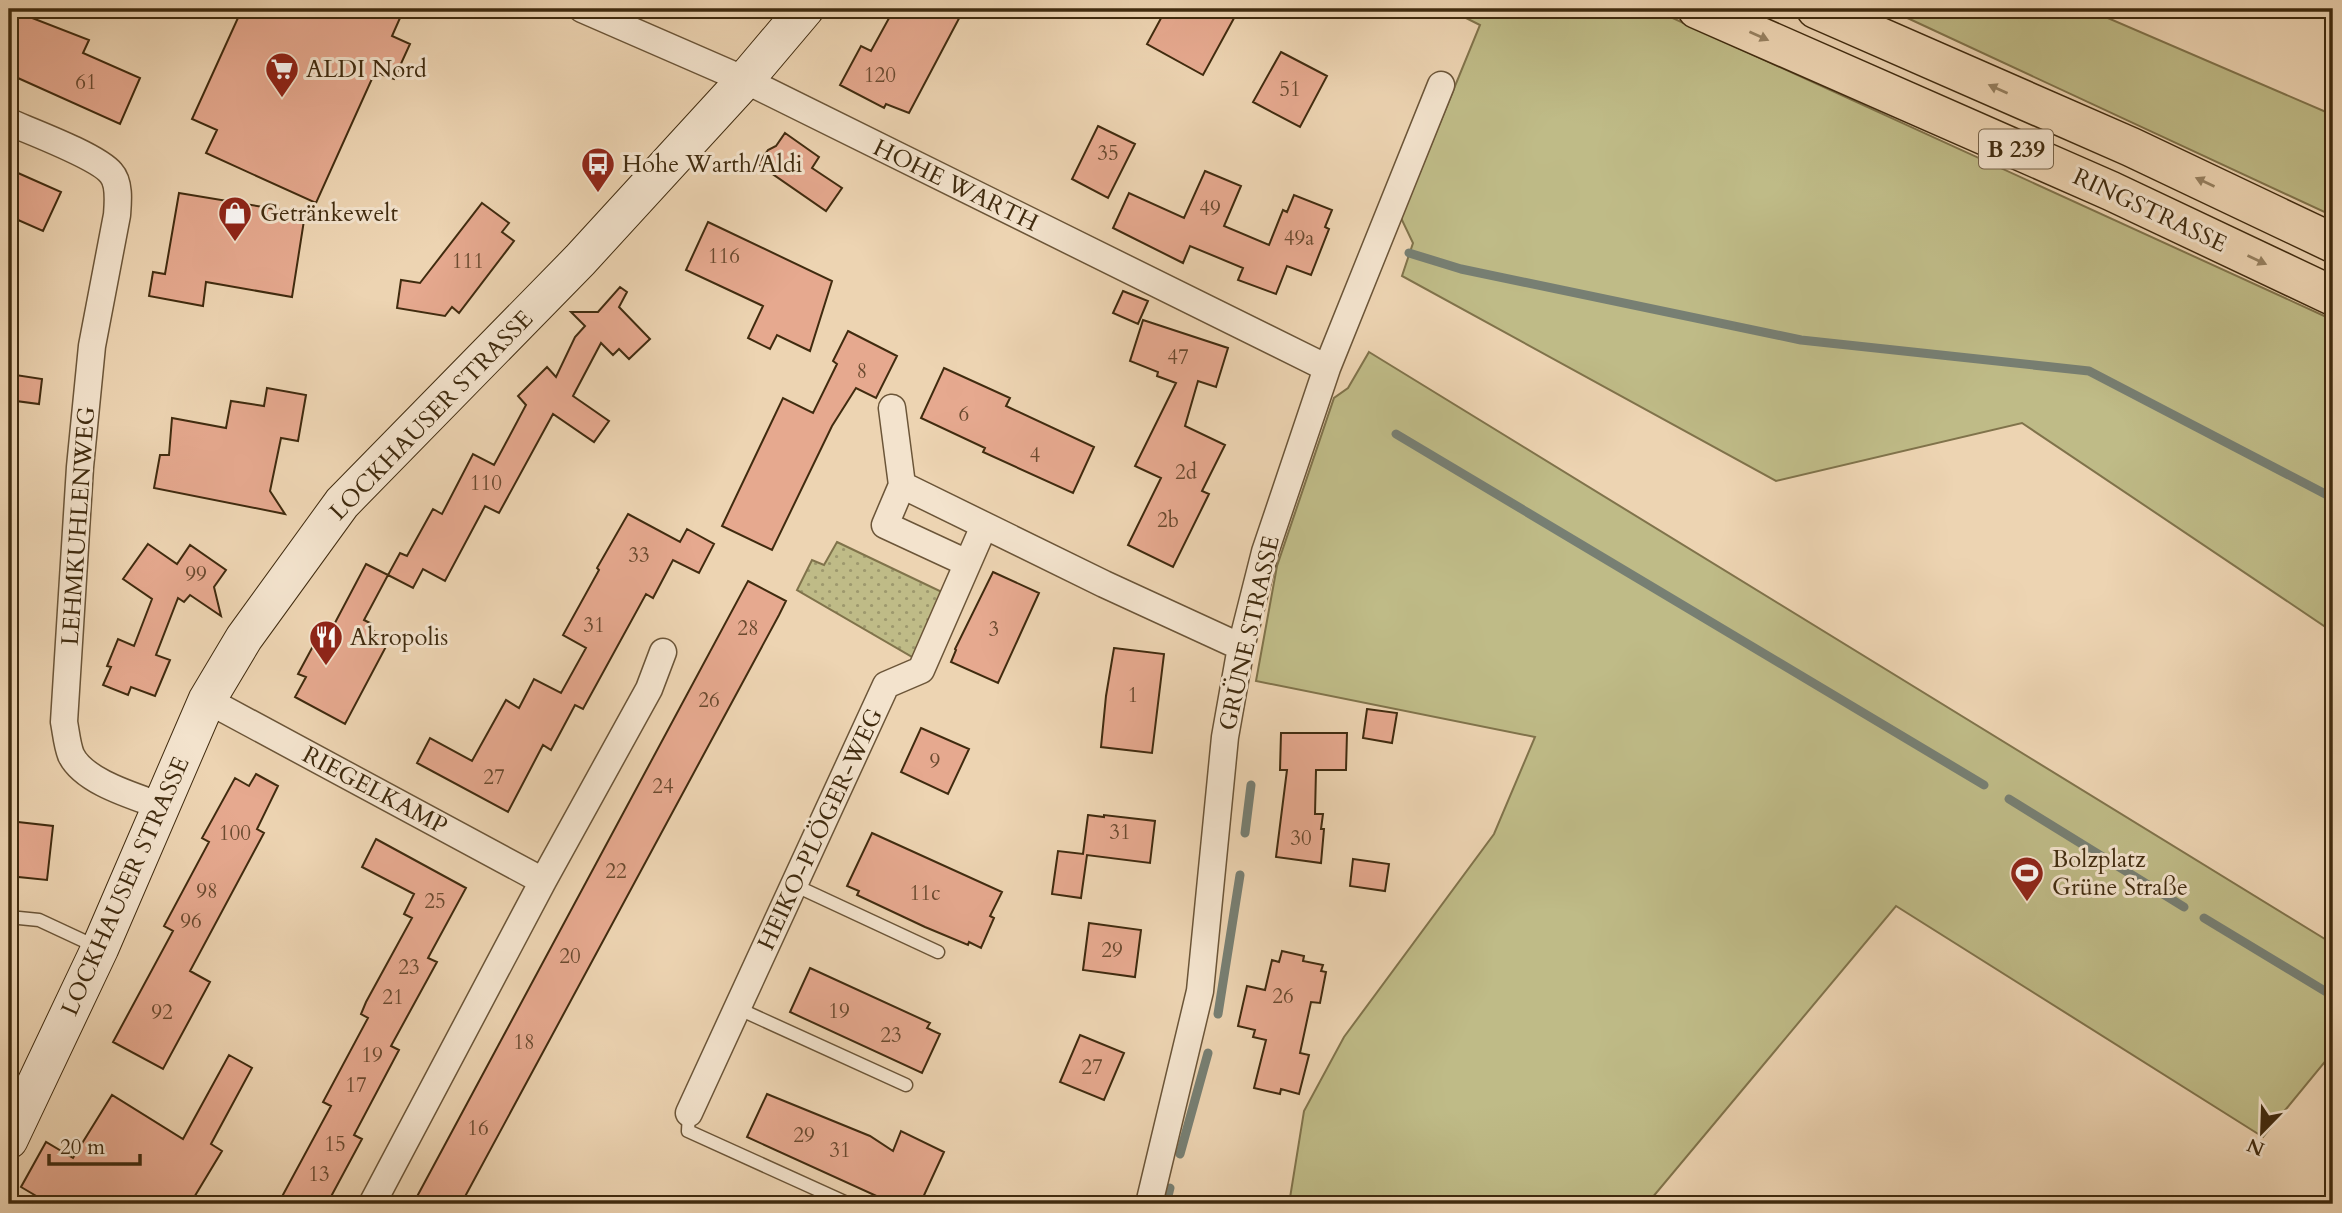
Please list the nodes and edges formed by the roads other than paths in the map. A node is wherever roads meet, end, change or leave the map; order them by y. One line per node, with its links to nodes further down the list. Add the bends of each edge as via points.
1 (582, 9): 5 (street, HOHE WARTH)
2 (805, 9): 5 (street, LOCKHAUSER STRASSE)
3 (1697, 9): 9 (highway, RINGSTRASSE / B 239, one-way to 9, via 2111,191)
4 (1816, 9): 8 (highway, RINGSTRASSE / B 239, one-way to 4, via 2131,147)
5 (745, 80): 10 (street, HOHE WARTH); 17 (street, LOCKHAUSER STRASSE, via 580,260 342,503 244,638)
6 (1441, 85): 10 (street, GRÜNE STRASSE)
7 (9, 122): 18 (street, LEHMKUHLENWEG, via 97,162 113,174 118,195 91,359 64,722 71,755 86,773)
8 (2333, 243)
9 (2333, 296)
10 (1327, 368): 15 (street, GRÜNE STRASSE, via 1265,552)
11 (892, 408): 12 (street)
12 (902, 485): 13 (street); 14 (street, via 885,525)
13 (984, 526): 14 (street, HEIKO-PLÖGER-WEG); 15 (street)
14 (967, 563): 20 (street, HEIKO-PLÖGER-WEG, via 921,670 886,685)
15 (1241, 647): 30 (street, GRÜNE STRASSE, via 1225,737 1200,991)
16 (663, 652): 19 (street, via 649,689)
17 (208, 699): 18 (street, LOCKHAUSER STRASSE); 19 (street, RIEGELKAMP)
18 (161, 806): 22 (street, LOCKHAUSER STRASSE)
19 (542, 881): 28 (street)
20 (794, 885): 23 (lane); 24 (street, HEIKO-PLÖGER-WEG)
21 (9, 917): 22 (lane, via 39,920)
22 (100, 948): 27 (street, LOCKHAUSER STRASSE)
23 (938, 952)
24 (737, 1008): 25 (lane); 26 (street, HEIKO-PLÖGER-WEG)
25 (906, 1085)
26 (689, 1113): 29 (lane, via 688,1131)
27 (9, 1140)
28 (372, 1204)
29 (849, 1204)
30 (1149, 1204)

